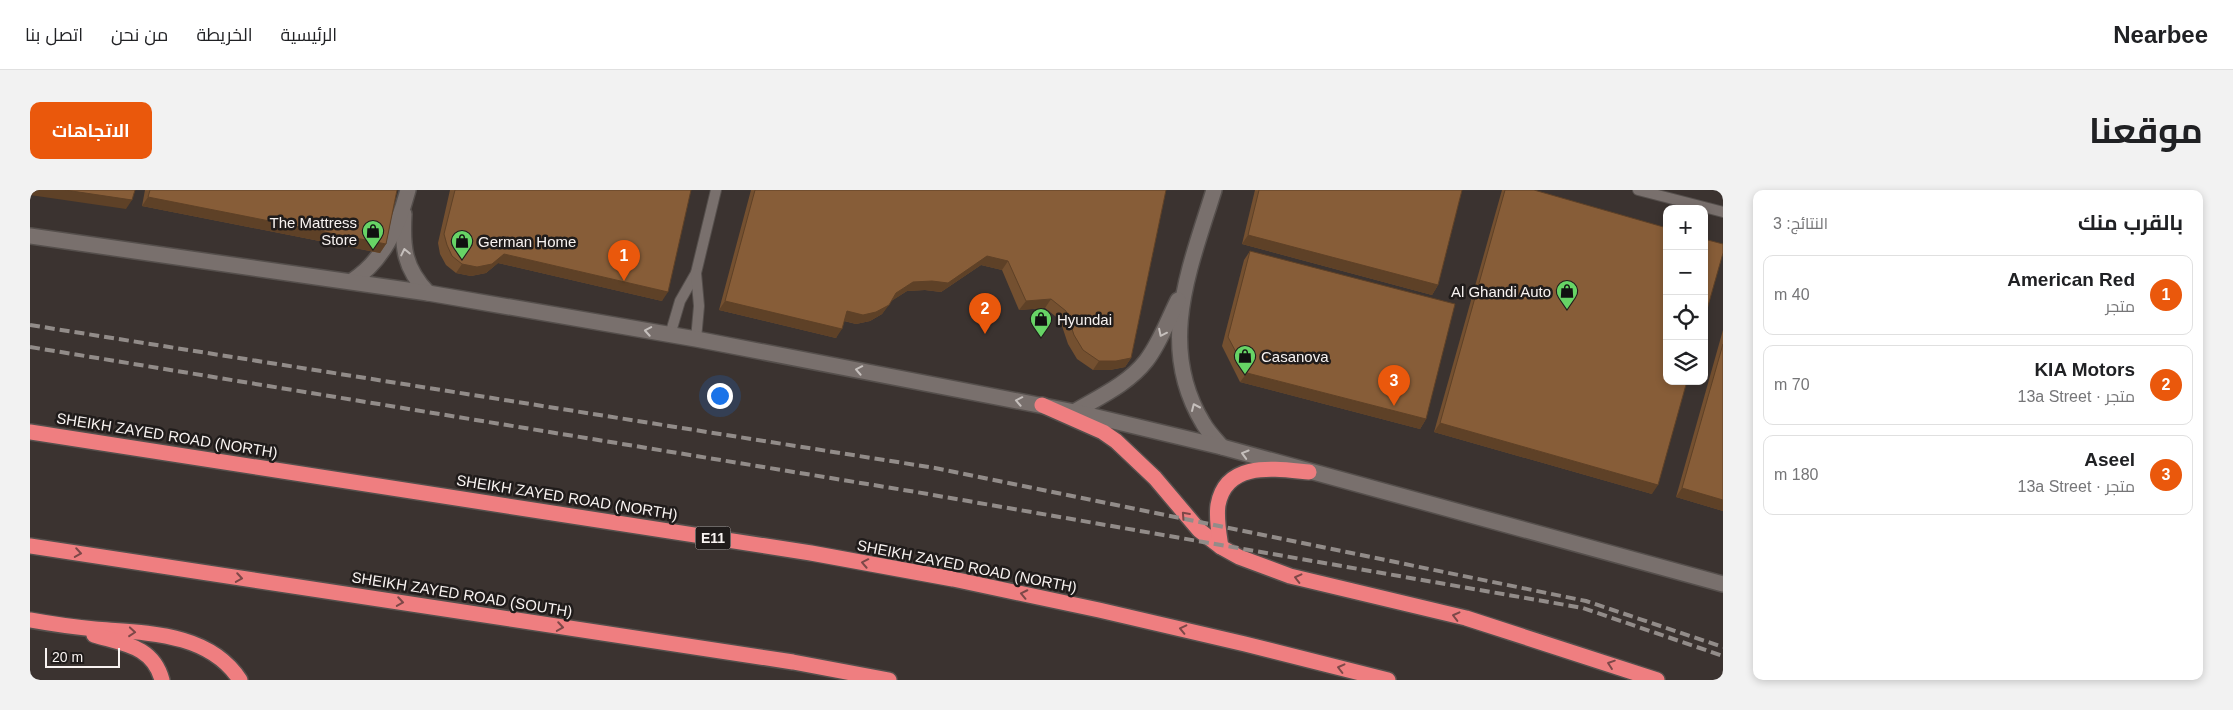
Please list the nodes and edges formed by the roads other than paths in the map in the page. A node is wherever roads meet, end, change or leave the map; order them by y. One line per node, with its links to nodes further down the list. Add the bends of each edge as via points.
1 (716, 190): 7 (lane)
2 (1214, 190): 9 (street)
3 (1638, 190): 5 (lane)
4 (407, 195): 8 (street, via 381,255); 10 (street, one-way to 4, via 412,272 403,247)
5 (1723, 212)
6 (30, 236): 8 (street)
7 (696, 273): 11 (lane, via 680,301); 12 (lane, via 699,306)
8 (352, 281): 10 (street)
9 (1184, 289): 14 (street, one-way to 14, via 1145,362 1124,382); 16 (street, one-way to 9, via 1194,406 1182,368 1180,329)
10 (428, 293): 11 (street, one-way to 10)
11 (670, 335): 12 (street)
12 (696, 340): 13 (street, one-way to 12)
13 (1042, 406): 14 (street); 19 (highway, one-way to 13, via 1199,530 1155,478 1116,441 1103,432)
14 (1074, 412): 16 (street)
15 (30, 432): 26 (highway, SHEIKH ZAYED ROAD (NORTH) / E11, one-way to 15, via 1099,610 811,553)
16 (1222, 447): 17 (street, one-way to 16)
17 (1309, 472): 19 (highway, via 1255,470 1241,473 1232,480 1222,491 1218,506); 20 (street)
18 (30, 546): 25 (highway, SHEIKH ZAYED ROAD (SOUTH), one-way to 25, via 793,662)
19 (1221, 547): 27 (highway, one-way to 19, via 1466,618 1290,576)
20 (1723, 584)
21 (30, 620): 22 (highway)
22 (66, 626): 23 (highway, via 142,650 159,668); 24 (highway, one-way to 24, via 177,637 219,658)
23 (162, 680)
24 (240, 680)
25 (889, 680)
26 (1388, 680)
27 (1657, 680)

